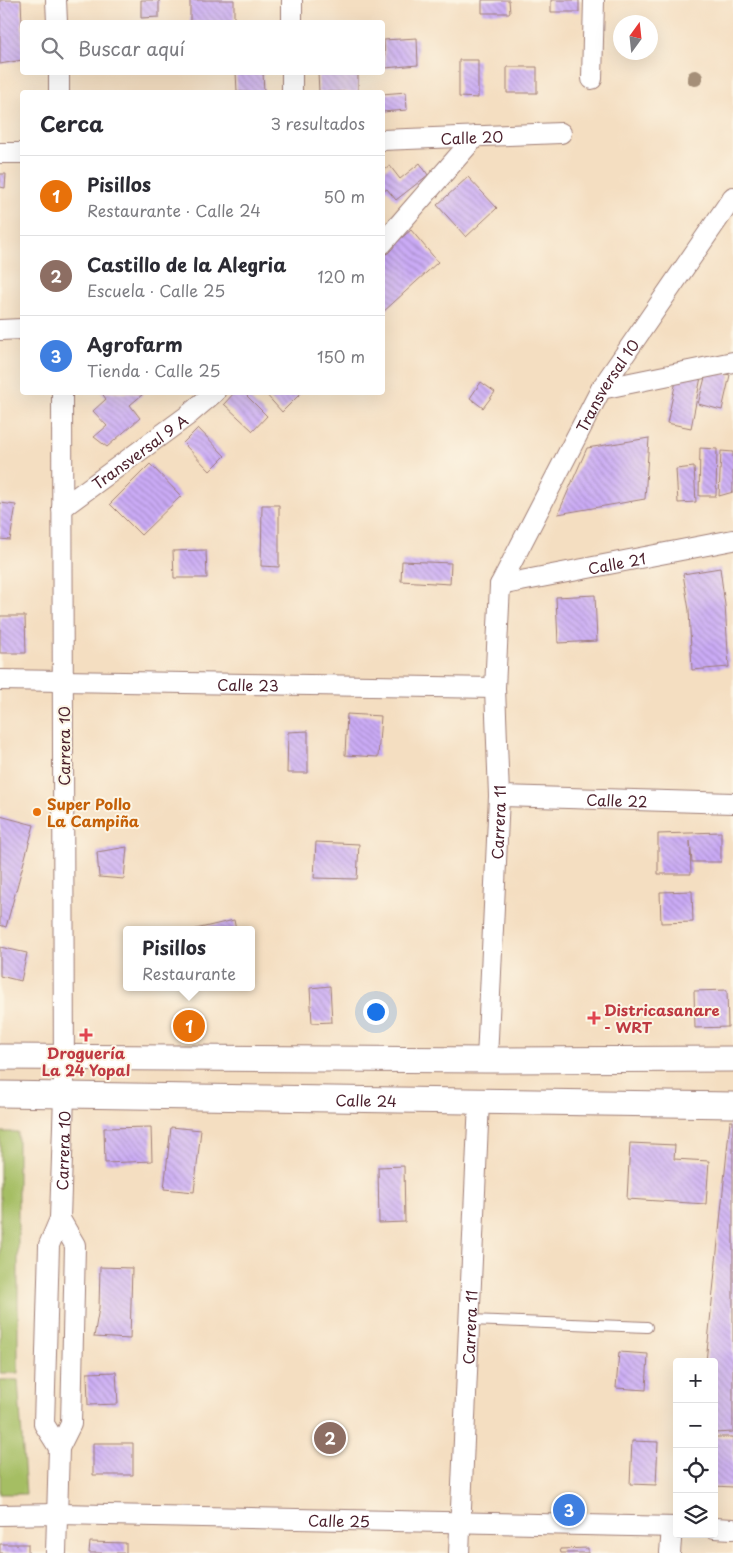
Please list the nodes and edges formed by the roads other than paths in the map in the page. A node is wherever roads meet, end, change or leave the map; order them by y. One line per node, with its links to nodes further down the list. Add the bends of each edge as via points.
1 (56, 0): 4 (street)
2 (292, 0): 5 (street)
3 (594, 0): 8 (street)
4 (57, 20)
5 (292, 20)
6 (59, 75): 9 (street)
7 (292, 75): 10 (street)
8 (592, 78)
9 (59, 90)
10 (292, 90)
11 (561, 133): 12 (street, Calle 20)
12 (476, 136): 13 (street, Calle 20); 17 (street)
13 (385, 140)
14 (20, 152): 15 (street)
15 (0, 153)
16 (733, 197): 21 (street, Transversal 10)
17 (385, 241)
18 (20, 329): 19 (street)
19 (0, 330)
20 (733, 362): 21 (street)
21 (601, 390): 28 (street, Transversal 10)
22 (62, 395): 26 (street, Carrera 10)
23 (187, 395): 25 (street)
24 (212, 395): 25 (street, Transversal 9 A)
25 (187, 416): 26 (street, Transversal 9 A)
26 (62, 508): 30 (street, Carrera 10)
27 (733, 540): 28 (street, Calle 21)
28 (500, 585): 31 (street, Carrera 11)
29 (0, 680): 30 (street, Calle 23)
30 (63, 681): 31 (street, Calle 23); 35 (street, Carrera 10)
31 (494, 688): 32 (street, Carrera 11)
32 (500, 796): 33 (street, Calle 22); 37 (street, Carrera 11)
33 (733, 802)
34 (0, 1056): 35 (street)
35 (64, 1057): 37 (street); 39 (street, Carrera 10)
36 (733, 1059): 37 (street)
37 (487, 1060)
38 (0, 1094): 39 (street, Calle 24)
39 (64, 1095): 40 (street, Calle 24); 42 (street, Carrera 10)
40 (479, 1101): 41 (street, Calle 24); 43 (street, Carrera 11)
41 (733, 1105)
42 (60, 1219): 45 (street, via 75,1245 71,1424); 45 (street, Carrera 10, via 49,1245 44,1424)
43 (470, 1320): 44 (lane); 48 (street, Carrera 11)
44 (647, 1326)
45 (60, 1448): 46 (street)
46 (58, 1514): 47 (street, Calle 25); 48 (street, Calle 25); 53 (street)
47 (0, 1515)
48 (461, 1523): 49 (street, Calle 25); 54 (street, Carrera 11)
49 (673, 1527)
50 (718, 1528): 51 (street)
51 (733, 1529)
52 (673, 1537): 55 (street)
53 (56, 1553)
54 (460, 1553)
55 (670, 1553)

